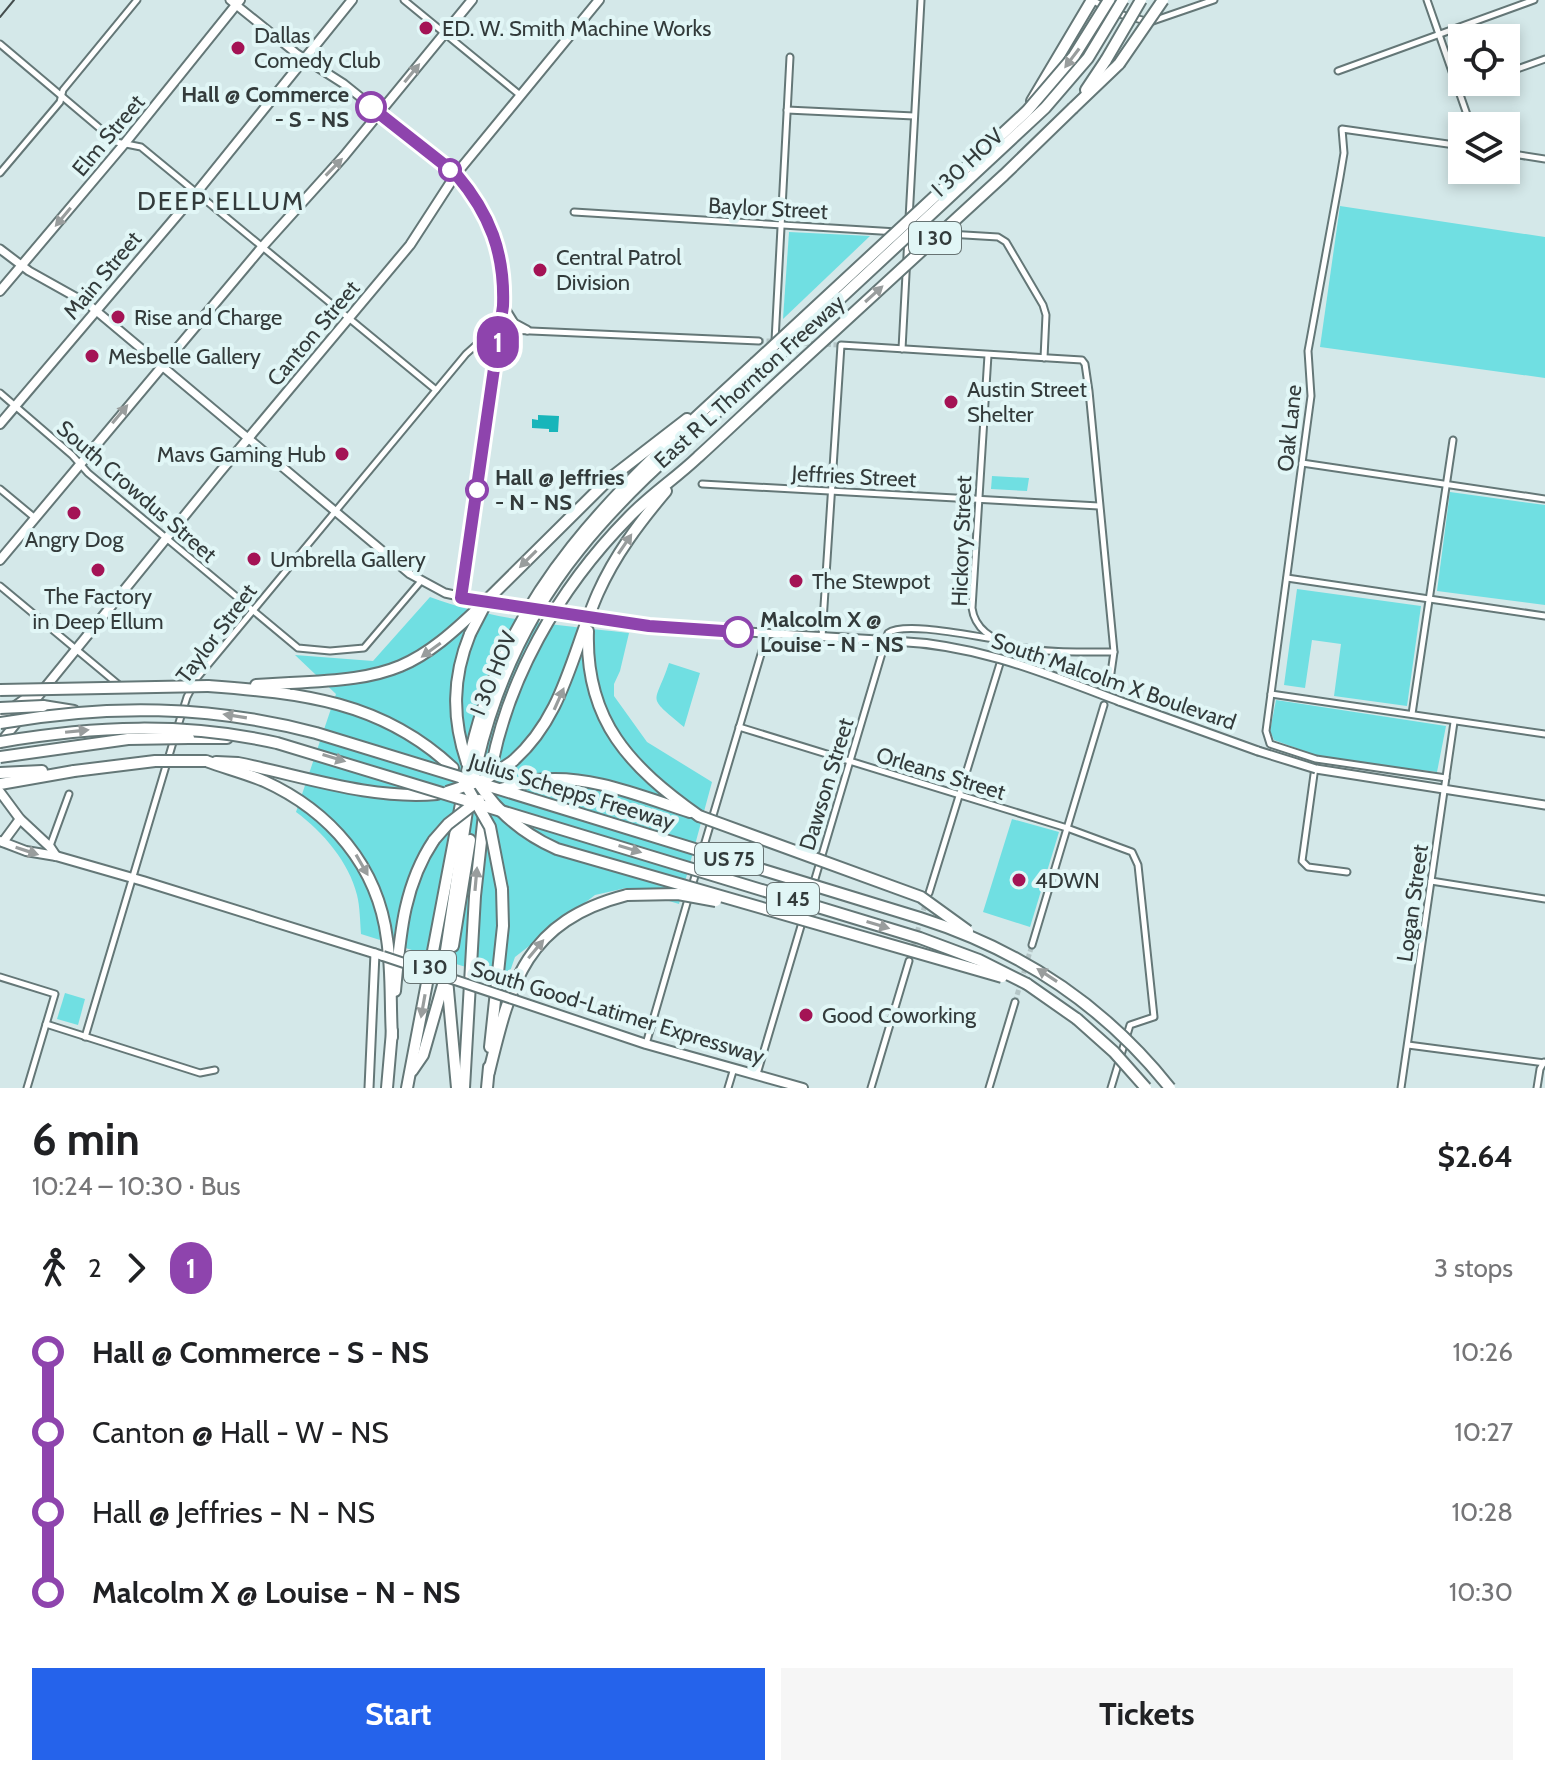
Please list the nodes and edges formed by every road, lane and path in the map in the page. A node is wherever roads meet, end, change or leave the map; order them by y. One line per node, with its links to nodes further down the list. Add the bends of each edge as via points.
1 (137, 0): 26 (street)
2 (352, 0): 20 (main road, Main Street)
3 (404, 0): 16 (street)
4 (472, 0): 16 (main road)
5 (599, 0): 25 (main road, Canton Street)
6 (921, 0): 31 (street)
7 (1093, 0): 12 (street, via 1115,13 1150,22); 29 (highway, bridge)
8 (1109, 0): 29 (highway, East R L Thornton Freeway / I 30, one-way to 29, bridge, via 1074,56)
9 (1126, 0): 140 (highway, I 30 HOV, bridge, via 1088,58 1045,108 597,529 562,572 517,646 488,719 449,926)
10 (1141, 0): 27 (highway, East R L Thornton Freeway / I 30, bridge)
11 (1163, 0): 27 (highway, bridge, via 1119,64)
12 (1214, 0)
13 (1427, 0): 17 (street)
14 (1534, 0): 17 (street)
15 (236, 2): 20 (street); 32 (main road, Elm Street)
16 (444, 34): 25 (street); 30 (main road, one-way to 16)
17 (1439, 35): 22 (street); 24 (street)
18 (0, 44): 26 (street)
19 (790, 57): 28 (street)
20 (303, 59): 30 (street); 38 (main road, Main Street)
21 (1545, 59): 23 (street)
22 (1448, 60)
23 (1520, 68)
24 (1338, 71)
25 (520, 95): 37 (main road, Canton Street)
26 (61, 96): 32 (street, via 116,142); 36 (street)
27 (1073, 108): 64 (highway, East R L Thornton Freeway / I 30, one-way to 27, bridge)
28 (787, 110): 31 (street); 40 (street)
29 (1027, 111): 57 (highway, East R L Thornton Freeway / I 30, bridge)
30 (380, 113): 37 (street); 42 (main road, one-way to 30)
31 (915, 116): 41 (street)
32 (125, 143): 38 (street, via 141,147); 44 (main road, Elm Street, one-way to 44)
33 (1448, 144): 66 (street, Oak Lane, via 1342,129 1343,158 1308,351 1311,396)
34 (1520, 155): 35 (street)
35 (1545, 159)
36 (0, 173)
37 (456, 174): 46 (street, via 495,234); 48 (main road, Canton Street, via 422,230)
38 (197, 192): 42 (street); 47 (main road, Main Street)
39 (574, 212): 40 (street, Baylor Street)
40 (781, 224): 41 (street, Baylor Street); 52 (street)
41 (908, 232): 53 (street); 55 (street, Baylor Street, via 998,237 1006,242 1043,305)
42 (263, 246): 48 (street); 56 (main road)
43 (0, 249): 44 (street, South Malcolm X Boulevard)
44 (21, 266): 45 (main road, Elm Street); 47 (street, South Malcolm X Boulevard)
45 (0, 291)
46 (503, 306): 49 (street, via 511,320); 50 (street)
47 (96, 311): 56 (street, South Malcolm X Boulevard); 60 (main road, Main Street)
48 (349, 318): 58 (street); 62 (main road, Canton Street)
49 (527, 330): 50 (street); 51 (street)
50 (500, 331): 58 (street, Taylor Street, via 476,344); 81 (street)
51 (759, 341)
52 (775, 341)
53 (902, 349): 54 (street); 70 (street, via 841,345)
54 (988, 355): 55 (street); 71 (street, Hickory Street)
55 (1044, 358): 73 (street, via 1085,364)
56 (160, 367): 62 (street, South Malcolm X Boulevard); 65 (main road, one-way to 56)
57 (727, 389): 82 (highway, one-way to 82, via 627,464); 152 (highway, East R L Thornton Freeway / I 30, one-way to 152, via 587,525 538,591 499,664 471,751)
58 (436, 390): 74 (street, Taylor Street)
59 (0, 393): 60 (street, South Crowdus Street)
60 (15, 406): 61 (main road, Main Street); 65 (street, South Crowdus Street)
61 (0, 424)
62 (248, 439): 74 (street, South Malcolm X Boulevard); 76 (main road, Canton Street)
63 (1453, 440): 68 (street)
64 (696, 459): 86 (highway, one-way to 64, via 626,542); 154 (highway, East R L Thornton Freeway / I 30, one-way to 64, via 479,850 492,761 511,702 542,632 584,567 631,515)
65 (80, 463): 75 (main road); 76 (street, South Crowdus Street)
66 (1302, 463): 68 (street); 78 (street, Oak Lane)
67 (702, 484): 70 (street, Jeffries Street)
68 (1445, 485): 72 (street); 83 (street)
69 (0, 489): 75 (street)
70 (832, 491): 71 (street, Jeffries Street); 88 (street)
71 (979, 498): 73 (street, Jeffries Street); 89 (street, Hickory Street, via 972,608 978,625)
72 (1545, 499)
73 (1099, 506): 93 (street)
74 (335, 512): 79 (street, South Malcolm X Boulevard); 84 (street, Taylor Street)
75 (35, 518): 77 (main road)
76 (165, 538): 84 (street, South Crowdus Street); 92 (main road, Canton Street)
77 (0, 560)
78 (1287, 578): 83 (street); 99 (street, Oak Lane)
79 (421, 581): 81 (street, South Malcolm X Boulevard); 84 (street, South Crowdus Street, via 364,648 298,648)
80 (0, 586): 92 (street)
81 (461, 598): 87 (street, South Malcolm X Boulevard, bridge, via 612,621)
82 (489, 598): 95 (highway, one-way to 95, bridge, via 429,652 383,674); 134 (highway, bridge, via 463,650 456,714 467,763 501,812 557,849)
83 (1428, 599): 85 (street); 103 (street)
84 (251, 610): 98 (street, Taylor Street)
85 (1545, 616)
86 (588, 617): 112 (highway, one-way to 86, bridge, via 409,796 470,786 513,761 537,736 557,704); 123 (highway, via 590,672 601,714 629,757)
87 (767, 634): 88 (street, South Malcolm X Boulevard); 106 (street)
88 (822, 637): 90 (street, South Malcolm X Boulevard)
89 (994, 639): 90 (street, via 897,628 888,633); 91 (street)
90 (890, 641): 113 (street, Dawson Street); 118 (street, South Malcolm X Boulevard, bridge, via 988,654 1316,769)
91 (1006, 644): 93 (street); 121 (street)
92 (75, 649): 94 (main road, Canton Street); 98 (street, via 126,690)
93 (1114, 652): 96 (street)
94 (47, 684): 104 (main road, Canton Street); 109 (main road, Canton Street)
95 (208, 686): 97 (highway, bridge); 151 (highway, bridge, via 319,698 371,714 416,737 453,768 473,795 490,827 502,889)
96 (1109, 687)
97 (0, 690)
98 (190, 690): 130 (street, Taylor Street)
99 (1271, 694): 103 (street); 111 (street, Oak Lane, via 1266,731 1270,744)
100 (1104, 705): 125 (street)
101 (0, 708): 102 (highway, bridge)
102 (76, 711): 104 (highway, Julius Schepps Freeway / US 75, bridge); 135 (highway, Julius Schepps Freeway / US 75, one-way to 102, bridge, via 291,727 190,710)
103 (1412, 714): 105 (street)
104 (0, 720)
105 (1454, 722): 107 (street); 116 (street, Logan Street)
106 (739, 727): 113 (street, Orleans Street); 146 (street)
107 (1545, 734)
108 (253, 738): 109 (highway, Julius Schepps Freeway / I 45, one-way to 108, bridge, via 129,727); 110 (highway, bridge, via 128,739); 141 (highway, Julius Schepps Freeway / I 45, one-way to 141, bridge, via 908,934)
109 (0, 744)
110 (0, 757)
111 (1316, 759): 116 (street); 129 (street, via 1304,865)
112 (206, 761): 114 (highway, bridge); 145 (highway, one-way to 145, via 261,780 317,813 364,867 388,940)
113 (849, 762): 121 (street, Orleans Street); 153 (street, Dawson Street)
114 (74, 771): 115 (highway); 117 (highway)
115 (0, 773)
116 (1446, 778): 118 (street, Logan Street)
117 (0, 784)
118 (1445, 790): 122 (street, South Malcolm X Boulevard); 131 (street, Logan Street)
119 (0, 792): 124 (main road)
120 (69, 794): 127 (street)
121 (958, 795): 125 (street, Orleans Street); 132 (street)
122 (1545, 805)
123 (699, 816): 135 (highway, bridge, via 921,897); 145 (highway, bridge, via 563,778 512,784 482,797 434,840 418,866 399,941)
124 (20, 819): 126 (main road); 127 (main road)
125 (1067, 828): 136 (street); 164 (street, Orleans Street, via 1121,846 1132,852 1138,865 1154,1017 1130,1025)
126 (1, 842): 128 (main road, South Good-Latimer Expressway, one-way to 128)
127 (50, 847): 128 (main road)
128 (56, 856): 130 (main road, South Good-Latimer Expressway)
129 (1347, 872)
130 (134, 878): 137 (main road, South Good-Latimer Expressway); 144 (street, Taylor Street)
131 (1431, 881): 133 (street); 147 (street, Logan Street)
132 (929, 893)
133 (1545, 899)
134 (817, 925): 141 (highway, bridge); 151 (highway, one-way to 134, bridge, via 513,985 533,951 571,917 597,904 627,895 678,894)
135 (981, 940): 166 (highway, Julius Schepps Freeway, one-way to 135, bridge, via 1125,1036 1080,998)
136 (1032, 945)
137 (379, 954): 146 (main road, South Good-Latimer Expressway, bridge); 156 (street)
138 (909, 961): 162 (street)
139 (0, 977): 143 (street, via 55,994)
140 (446, 977): 152 (highway, I 30 HOV, via 423,1055); 154 (highway, I 30 HOV)
141 (1027, 984): 165 (highway, Julius Schepps Freeway / I 45, bridge, via 1096,1035)
142 (1015, 1002): 163 (street)
143 (46, 1024): 144 (street); 155 (street)
144 (85, 1037): 150 (street, via 200,1073)
145 (392, 1037): 157 (highway)
146 (646, 1044): 149 (main road, South Good-Latimer Expressway)
147 (1408, 1045): 148 (street); 167 (street, Logan Street)
148 (1545, 1063): 168 (street)
149 (734, 1068): 153 (main road, South Good-Latimer Expressway); 160 (street)
150 (215, 1070)
151 (489, 1072): 159 (highway)
152 (410, 1073): 158 (highway, East R L Thornton Freeway / I 30)
153 (757, 1074): 161 (main road, South Good-Latimer Expressway)
154 (459, 1087)
155 (27, 1088)
156 (369, 1088)
157 (387, 1088)
158 (407, 1088)
159 (487, 1088)
160 (728, 1088)
161 (803, 1088)
162 (871, 1088)
163 (989, 1088)
164 (1111, 1088)
165 (1146, 1088)
166 (1170, 1088)
167 (1401, 1088)
168 (1537, 1088)

